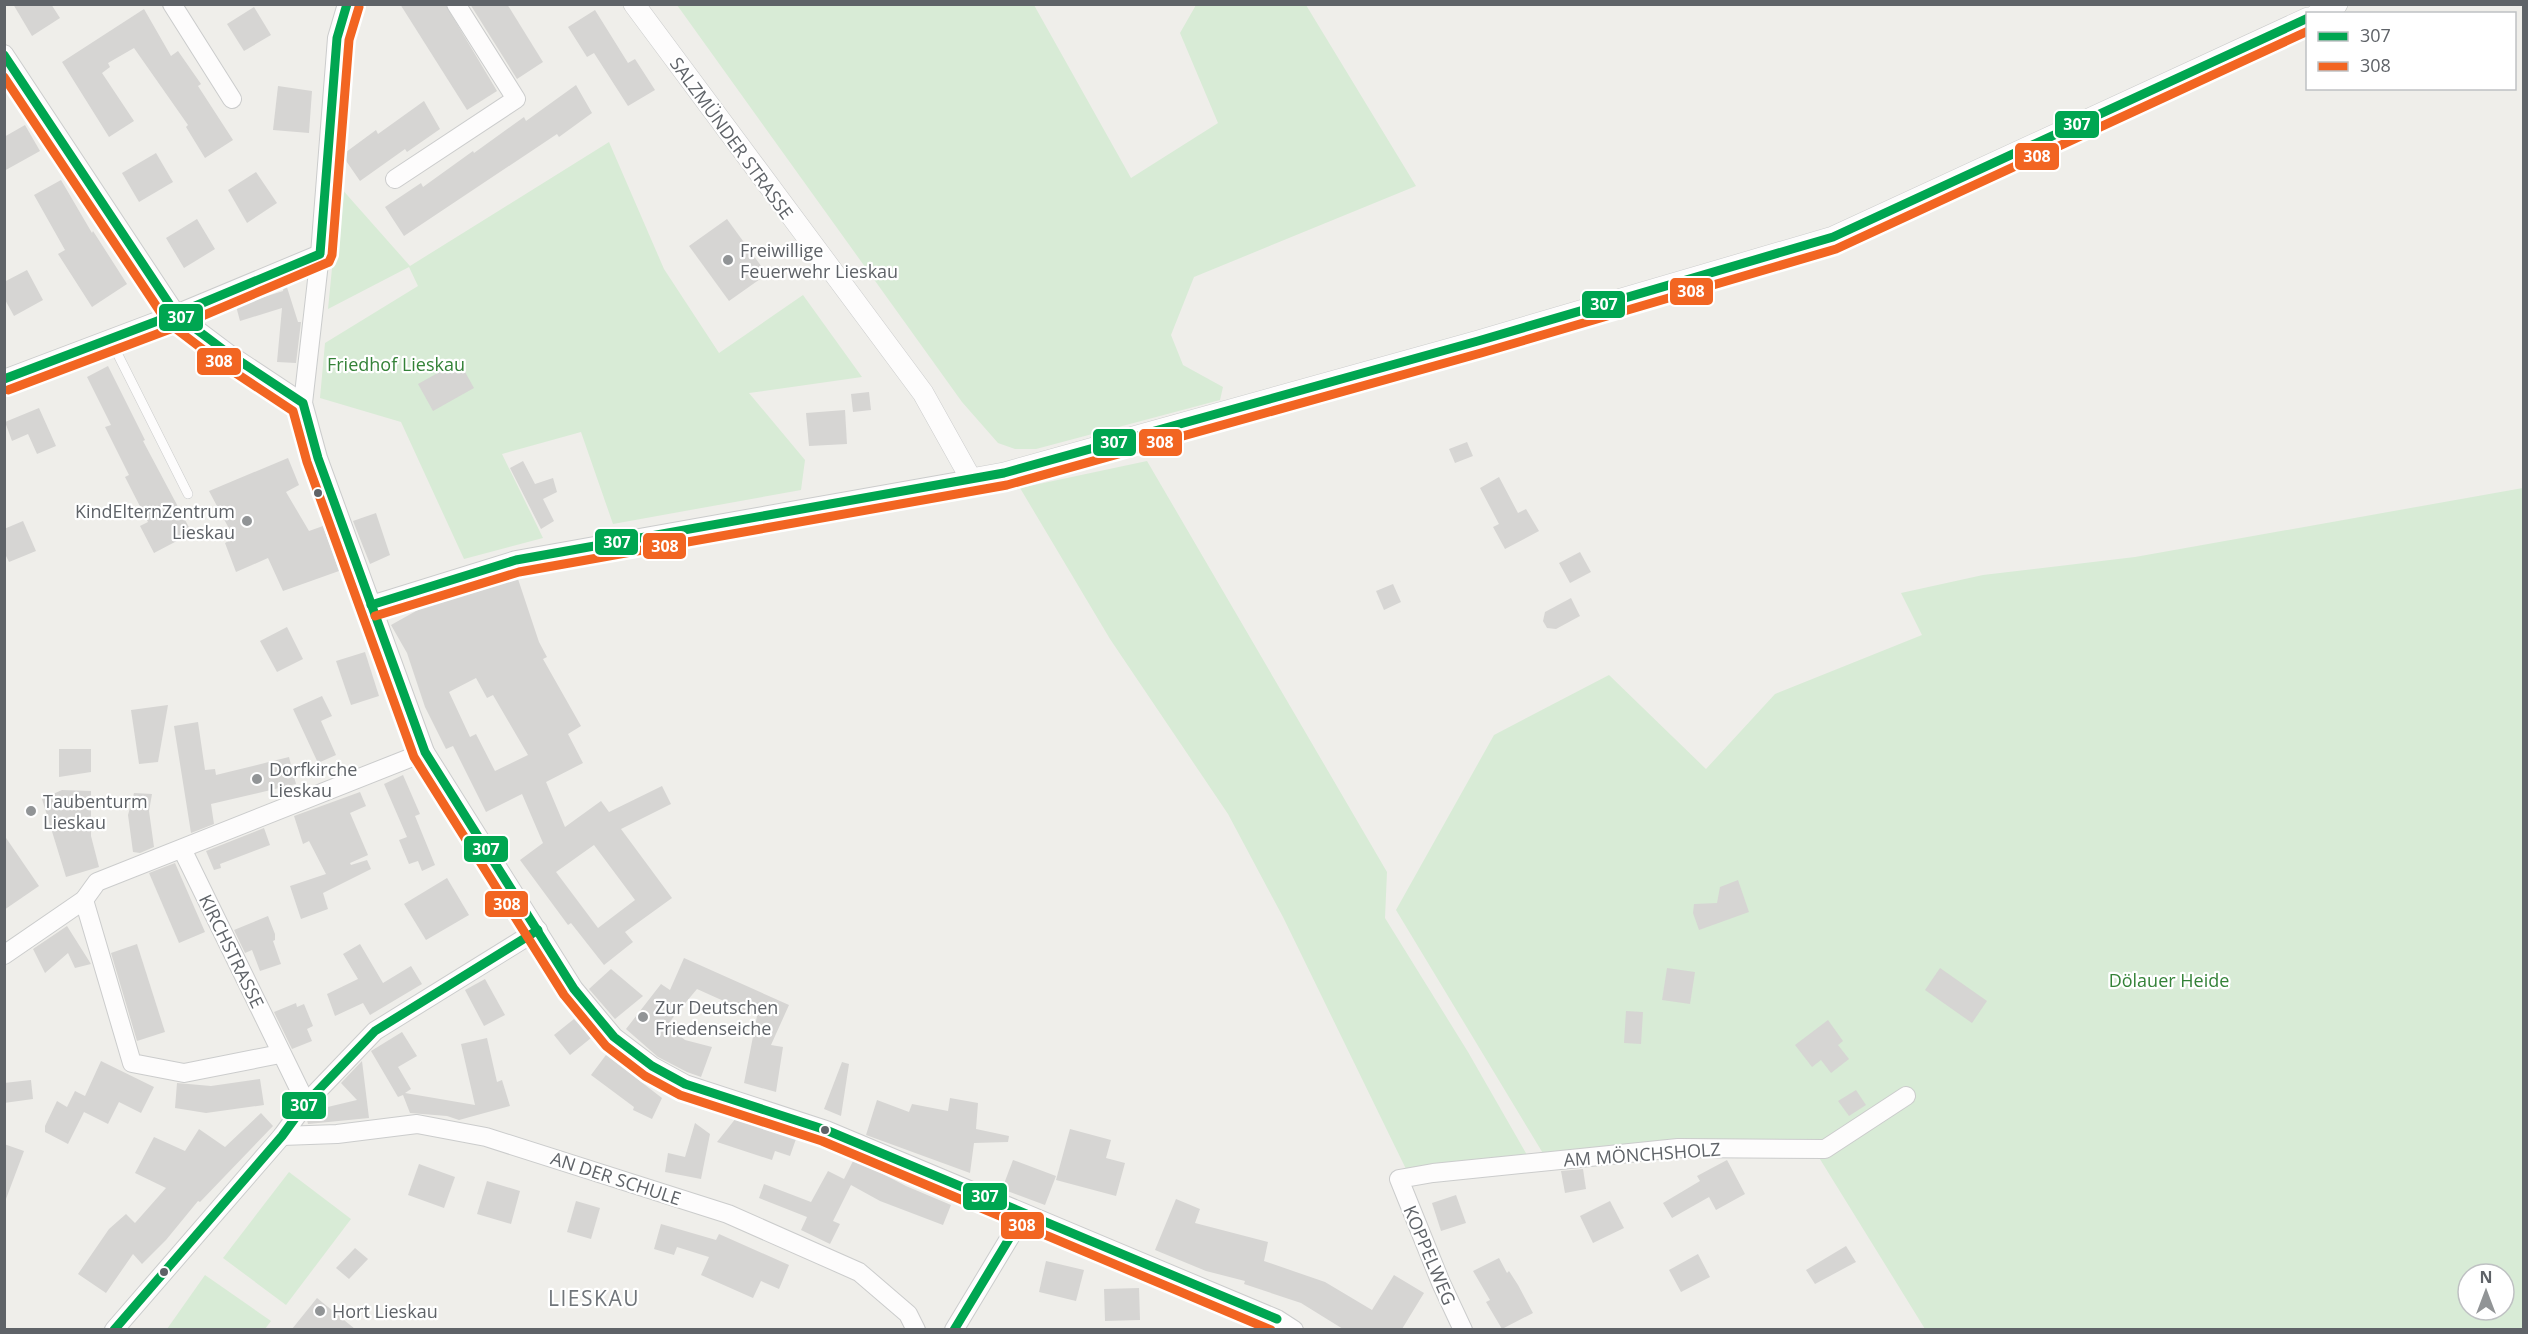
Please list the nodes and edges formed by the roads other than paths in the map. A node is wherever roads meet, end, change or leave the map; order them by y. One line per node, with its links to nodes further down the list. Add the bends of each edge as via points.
1 (172, 4): 9 (street)
2 (347, 4): 11 (street, via 337,38)
3 (456, 4): 10 (street, via 516,99)
4 (634, 4): 16 (street, SALZMÜNDER STRASSE, via 923,393)
5 (2337, 4): 6 (street)
6 (2321, 12)
7 (2306, 18): 16 (street, via 1833,237 1478,341)
8 (4, 54): 12 (street)
9 (231, 99)
10 (395, 179)
11 (320, 255): 12 (street); 15 (street)
12 (176, 314): 13 (street); 15 (street)
13 (110, 339): 14 (street); 17 (lane)
14 (4, 379)
15 (303, 403): 18 (street, via 318,458)
16 (971, 479): 18 (street, via 516,560)
17 (188, 494)
18 (371, 606): 19 (street)
19 (425, 752): 20 (street); 22 (street)
20 (182, 849): 21 (street, via 97,882); 24 (street, KIRCHSTRASSE)
21 (84, 900): 23 (street); 24 (street, via 132,1063 184,1073)
22 (538, 930): 26 (street, via 375,1031); 29 (street, via 574,989 614,1037 652,1066 685,1084 826,1130)
23 (4, 955)
24 (280, 1054): 26 (street, KIRCHSTRASSE)
25 (1906, 1096): 28 (street, AM MÖNCHSHOLZ, via 1825,1149 1678,1148)
26 (306, 1103): 27 (street)
27 (282, 1136): 31 (street); 32 (street, AN DER SCHULE, via 417,1124 486,1137 728,1214 859,1272 908,1314)
28 (1399, 1179): 35 (street, KOPPELWEG)
29 (1024, 1214): 30 (street); 33 (street)
30 (1278, 1324): 34 (street)
31 (114, 1329)
32 (916, 1329)
33 (954, 1329)
34 (1294, 1329)
35 (1463, 1329)

